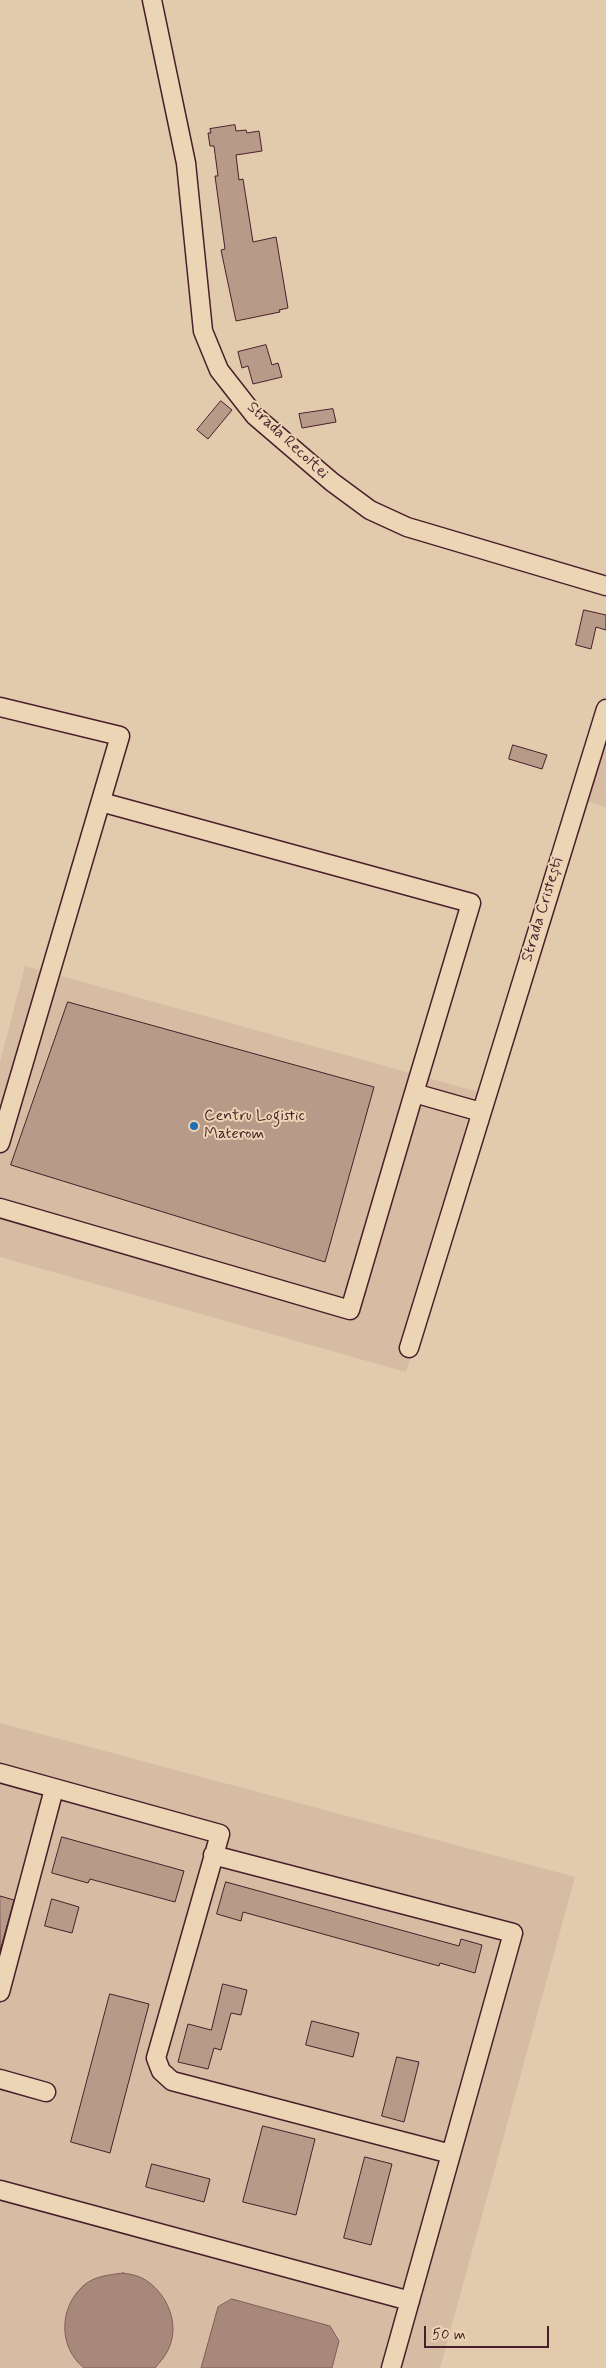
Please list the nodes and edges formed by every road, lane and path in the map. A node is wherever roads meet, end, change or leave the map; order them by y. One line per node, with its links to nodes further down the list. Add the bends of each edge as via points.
1 (152, 0): 2 (street, Strada Recoltei, via 186,163 203,331 219,370 255,416 370,510 407,527)
2 (606, 586)
3 (0, 707): 5 (street, via 120,736)
4 (606, 709): 7 (street, Strada Cristești)
5 (101, 802): 6 (street, via 471,903); 8 (street)
6 (414, 1093): 7 (street); 9 (street, via 350,1310)
7 (480, 1112): 10 (street, Strada Cristești)
8 (0, 1143)
9 (0, 1208)
10 (409, 1348)
11 (0, 1773): 12 (street)
12 (54, 1788): 13 (street, via 220,1834); 14 (street)
13 (213, 1855): 17 (street, via 156,2058 161,2071 186,2087); 17 (street, via 513,1933)
14 (0, 1992)
15 (0, 2079): 16 (street)
16 (46, 2092)
17 (451, 2154): 19 (street)
18 (0, 2190): 19 (street)
19 (410, 2301): 20 (street)
20 (391, 2368)

